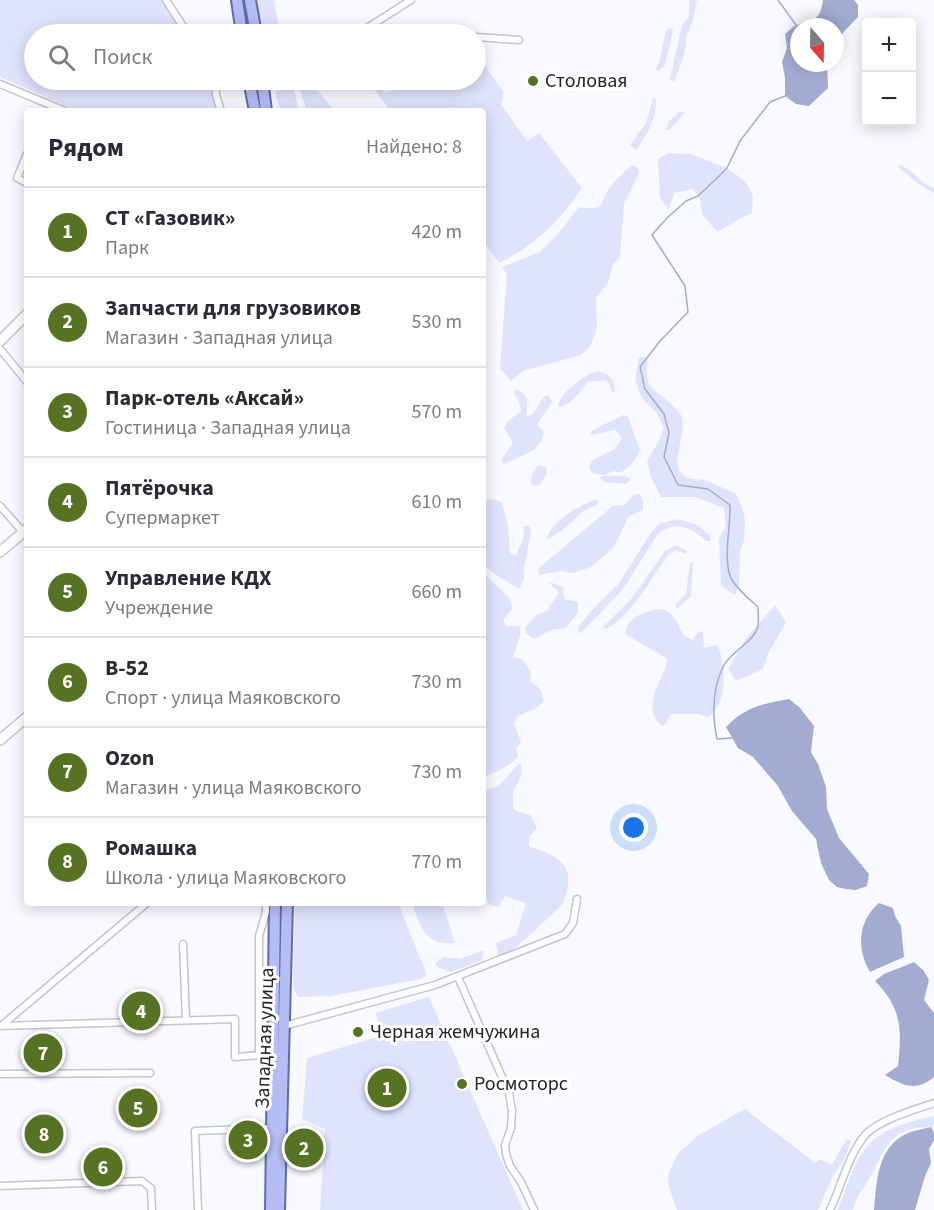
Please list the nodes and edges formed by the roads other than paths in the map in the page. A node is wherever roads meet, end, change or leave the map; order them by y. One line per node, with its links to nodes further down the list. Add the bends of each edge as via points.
1 (166, 0): 5 (street)
2 (237, 0): 6 (main road)
3 (250, 0): 7 (main road)
4 (411, 0): 8 (street)
5 (182, 24)
6 (241, 24)
7 (254, 24)
8 (373, 24)
9 (486, 38): 10 (street)
10 (519, 40)
11 (0, 84): 15 (street)
12 (216, 90): 18 (street)
13 (251, 90): 19 (main road)
14 (266, 90): 20 (main road)
15 (49, 104): 16 (street); 17 (street)
16 (47, 108)
17 (58, 108)
18 (220, 108)
19 (254, 108)
20 (266, 108)
21 (24, 161): 22 (street, via 17,178)
22 (24, 182)
23 (24, 317): 24 (main road)
24 (0, 341)
25 (0, 349): 26 (street)
26 (24, 378)
27 (0, 506): 28 (street)
28 (24, 529)
29 (24, 531): 30 (main road)
30 (0, 552)
31 (24, 720): 32 (main road)
32 (0, 740)
33 (577, 898): 39 (street, via 573,923 565,934)
34 (143, 906): 41 (street)
35 (266, 906): 43 (street, Западная улица, via 259,936)
36 (276, 906): 44 (main road, Западная улица)
37 (287, 906): 42 (main road, Западная улица)
38 (183, 944): 40 (street)
39 (458, 977): 42 (street); 54 (street, via 509,1093 512,1111 506,1154)
40 (186, 1020): 41 (street); 43 (street, via 235,1019 235,1057)
41 (1, 1026)
42 (284, 1026): 53 (main road, Западная улица)
43 (259, 1054): 44 (street)
44 (273, 1054): 48 (main road, Западная улица)
45 (150, 1073): 46 (street)
46 (0, 1074)
47 (934, 1103): 55 (street, via 867,1133)
48 (272, 1128): 51 (street, via 195,1131); 52 (main road, Западная улица)
49 (0, 1186): 50 (street, via 142,1181 151,1188)
50 (152, 1210)
51 (198, 1210)
52 (271, 1210)
53 (279, 1210)
54 (534, 1210)
55 (830, 1210)

